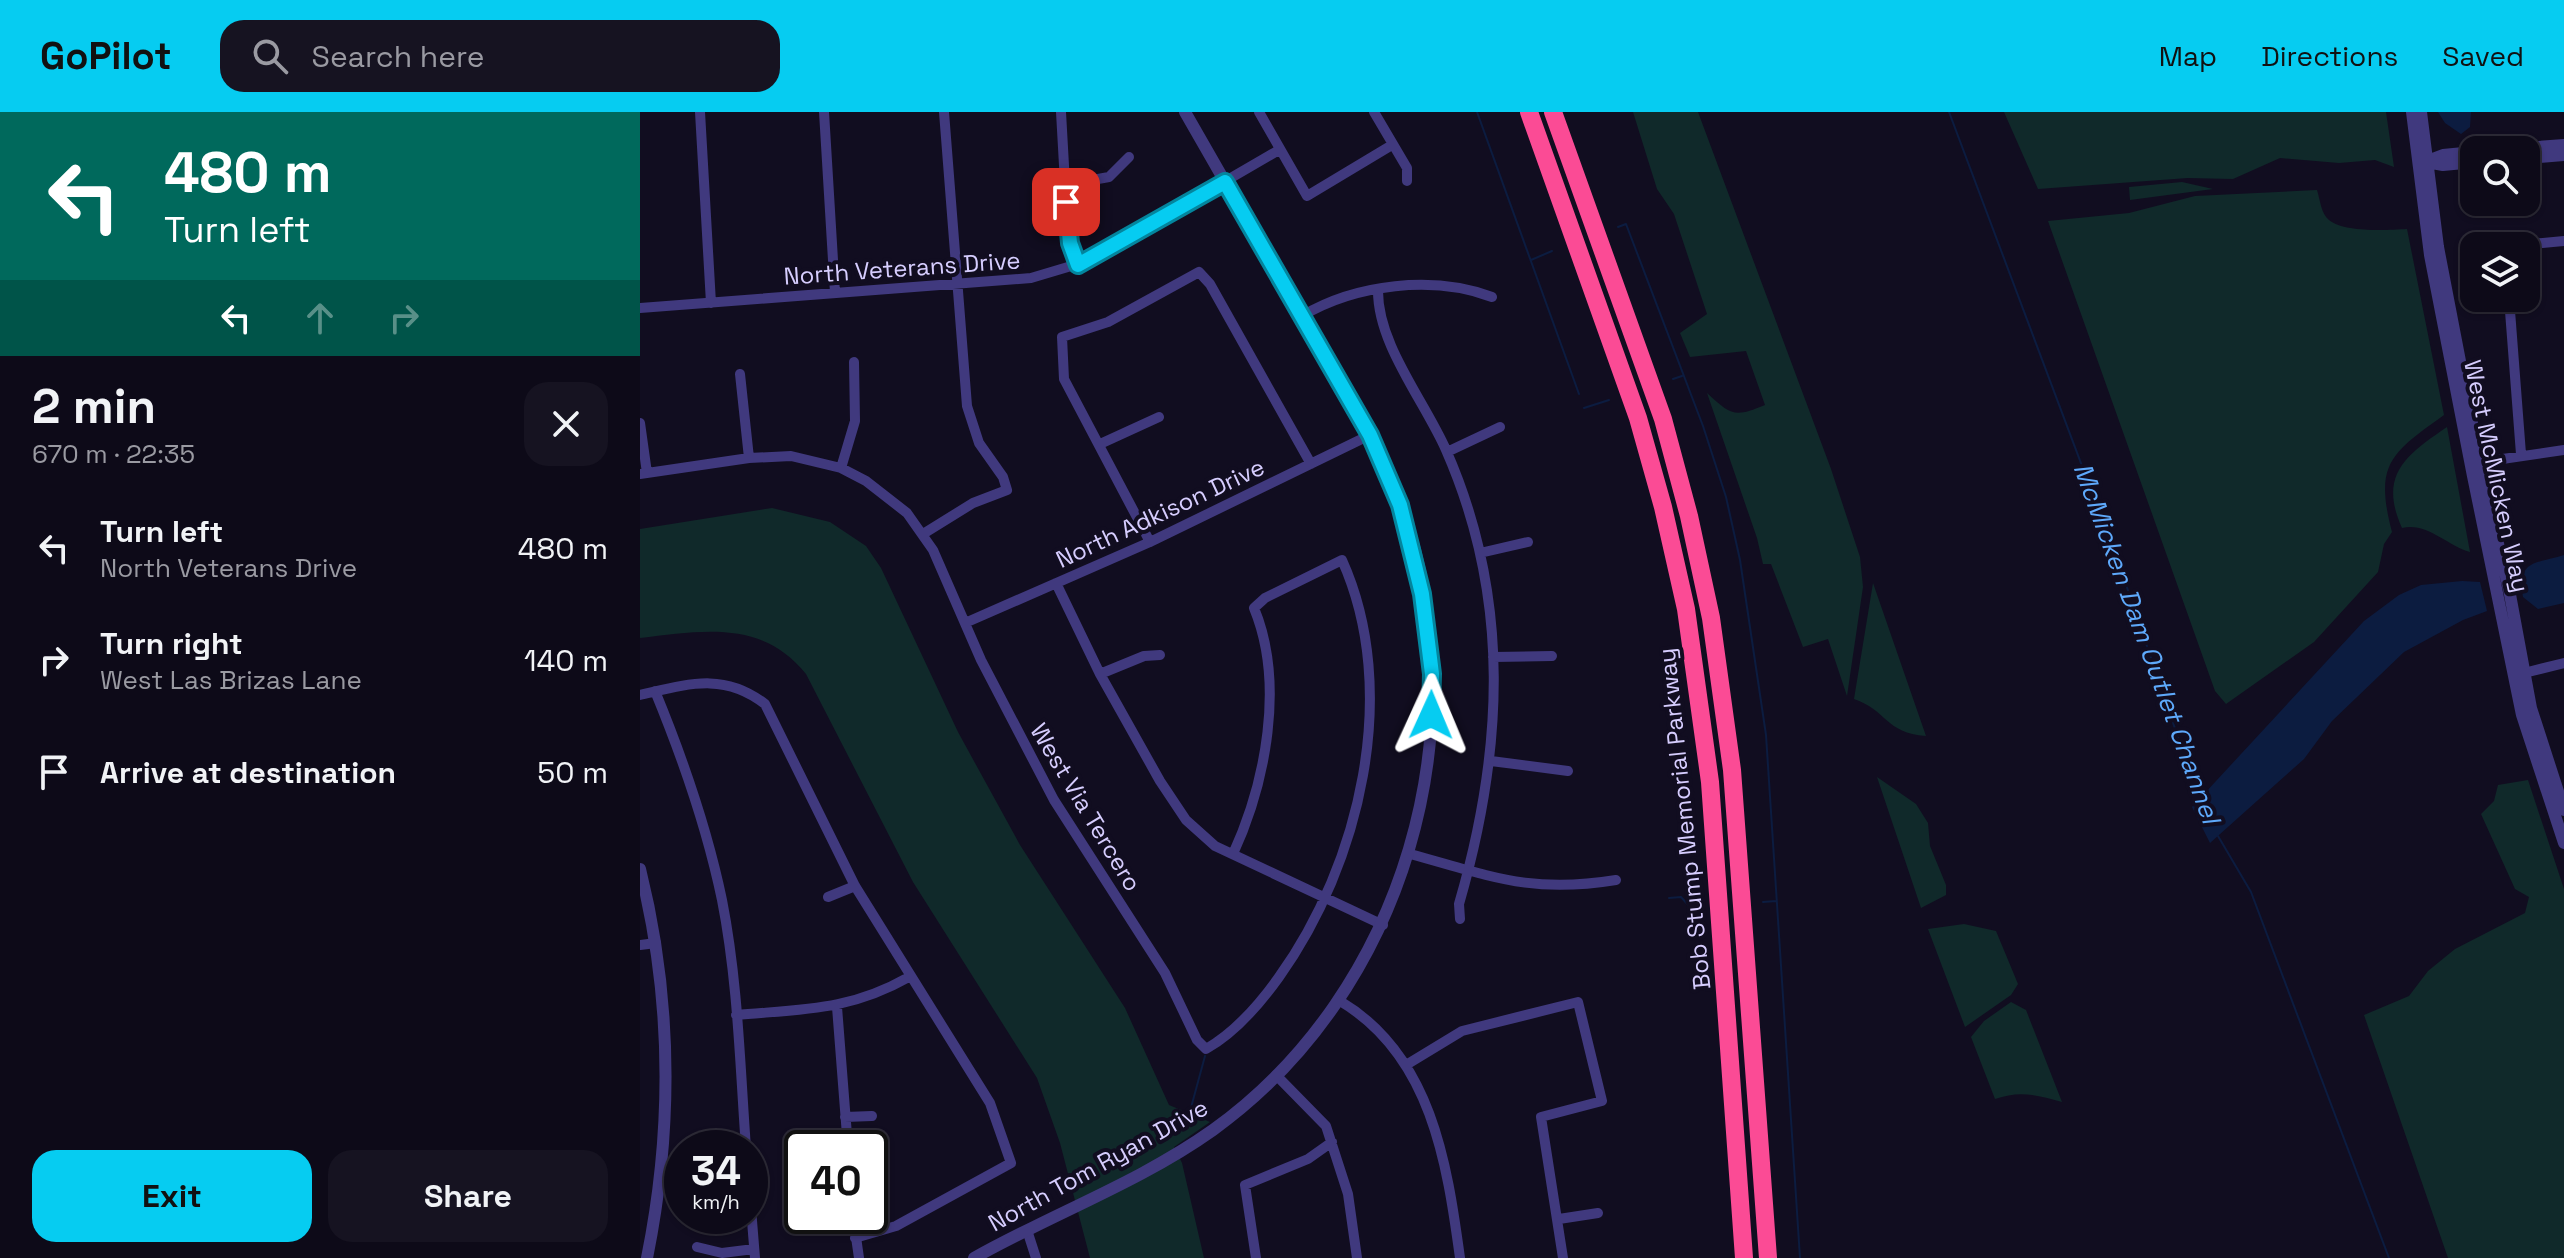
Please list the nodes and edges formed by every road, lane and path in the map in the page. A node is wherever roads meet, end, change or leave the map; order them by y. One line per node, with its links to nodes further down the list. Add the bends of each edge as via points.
1 (700, 112): 32 (street)
2 (824, 112): 30 (street)
3 (944, 112): 28 (street)
4 (1061, 112): 24 (street)
5 (1185, 112): 23 (street, North Tom Ryan Drive)
6 (1259, 112): 15 (street)
7 (1374, 112): 12 (street)
8 (1529, 112): 107 (highway, Bob Stump Memorial Parkway, via 1638,418 1686,609 1710,782)
9 (1553, 112): 108 (highway, Bob Stump Memorial Parkway, via 1659,408 1711,618 1732,770)
10 (2412, 112): 20 (street, West McMicken Way)
11 (2421, 112): 20 (street, West McMicken Way)
12 (1392, 145): 15 (street, via 1307,196); 22 (street, via 1407,168)
13 (2564, 145): 14 (street)
14 (2540, 147)
15 (1279, 150): 23 (street, North Veterans Drive)
16 (2460, 153): 20 (street)
17 (2564, 155): 19 (street)
18 (1129, 157): 24 (street, via 1109,177)
19 (2540, 157)
20 (2423, 163): 21 (street); 47 (street, West McMicken Way)
21 (2460, 163)
22 (1407, 181)
23 (1225, 182): 27 (street, North Veterans Drive); 35 (street, North Tom Ryan Drive)
24 (1065, 185): 27 (street, via 1070,243)
25 (2564, 241): 26 (street)
26 (2540, 243)
27 (1078, 265): 28 (street, North Veterans Drive, via 1031,278)
28 (956, 283): 30 (street, North Veterans Drive); 51 (street, via 967,406 979,443 1007,490 973,503)
29 (1378, 289): 31 (street, via 1443,286); 35 (street, via 1328,301); 44 (street, via 1381,324)
30 (835, 293): 32 (street, North Veterans Drive)
31 (1492, 297)
32 (711, 303): 33 (street, North Veterans Drive)
33 (640, 308)
34 (2510, 312): 45 (street)
35 (1302, 316): 41 (street, North Tom Ryan Drive)
36 (854, 362): 49 (street, via 855,421)
37 (740, 374): 46 (street)
38 (1159, 417): 42 (street)
39 (640, 423): 50 (street)
40 (1500, 427): 44 (street)
41 (1370, 435): 48 (street, North Adkison Drive); 70 (street, North Tom Ryan Drive, via 1414,548 1431,663 1427,761)
42 (1100, 444): 48 (street, via 1064,379 1062,337 1108,322 1199,272); 52 (street)
43 (2564, 450): 45 (street)
44 (1447, 452): 54 (street)
45 (2521, 454): 47 (street)
46 (749, 458): 49 (street, West Via Tercero, via 791,456); 50 (street, West Via Tercero)
47 (2475, 463): 62 (street, West McMicken Way)
48 (1311, 464): 52 (street, North Adkison Drive)
49 (841, 468): 51 (street, West Via Tercero, via 907,513)
50 (644, 473)
51 (923, 534): 56 (street, West Via Tercero)
52 (1150, 542): 55 (street, North Adkison Drive)
53 (1528, 542): 54 (street)
54 (1480, 553): 59 (street)
55 (1056, 583): 56 (street, North Adkison Drive); 61 (street)
56 (965, 623): 76 (street, West Via Tercero, via 1054,800 1165,973 1206,1049 1256,1007 1295,954)
57 (1160, 655): 61 (street)
58 (1552, 656): 59 (street)
59 (1493, 657): 65 (street)
60 (2564, 663): 62 (street)
61 (1100, 674): 69 (street, via 1186,820 1215,846)
62 (2520, 674): 67 (street, West McMicken Way); 68 (street, West McMicken Way, via 2528,737)
63 (655, 691): 64 (street); 74 (street, via 724,682 765,704); 84 (street, via 692,785 711,855)
64 (640, 695)
65 (1491, 761): 66 (street); 72 (street)
66 (1568, 771)
67 (2564, 810)
68 (2564, 843)
69 (1233, 854): 76 (street); 76 (street, via 1260,768 1269,700 1262,628 1254,608 1342,560 1365,639 1367,736 1360,787)
70 (1410, 854): 72 (street); 78 (street, North Tom Ryan Drive)
71 (640, 869): 79 (street)
72 (1469, 870): 73 (street, via 1558,888); 77 (street)
73 (1616, 880)
74 (855, 886): 75 (street); 81 (street)
75 (828, 897)
76 (1325, 897): 78 (street)
77 (1460, 919)
78 (1383, 925): 82 (street, North Tom Ryan Drive)
79 (656, 943): 80 (street); 99 (street, via 666,1086 661,1177)
80 (640, 945)
81 (909, 977): 83 (street, via 876,996); 96 (street, via 990,1103 1011,1163 896,1226)
82 (1340, 1001): 85 (street, via 1369,1022); 86 (street, North Tom Ryan Drive)
83 (837, 1007): 84 (street); 88 (street)
84 (736, 1015): 89 (street)
85 (1406, 1065): 93 (street, via 1462,1031 1578,1002 1602,1101 1541,1117); 105 (street, via 1436,1129)
86 (1276, 1075): 91 (street, via 1326,1126); 94 (street, North Tom Ryan Drive, via 1209,1132)
87 (872, 1116): 88 (street)
88 (845, 1117): 90 (street)
89 (745, 1130)
90 (846, 1130)
91 (1332, 1142): 103 (street, via 1308,1159 1245,1185); 104 (street, via 1348,1194)
92 (1598, 1213): 93 (street)
93 (1559, 1219): 106 (street)
94 (1027, 1230): 101 (street, North Tom Ryan Drive); 102 (street)
95 (855, 1234): 96 (street)
96 (855, 1238): 100 (street)
97 (697, 1247): 98 (street)
98 (755, 1253)
99 (647, 1258)
100 (859, 1258)
101 (974, 1258)
102 (1036, 1258)
103 (1256, 1258)
104 (1357, 1258)
105 (1460, 1258)
106 (1563, 1258)
107 (1744, 1258)
108 (1768, 1258)

